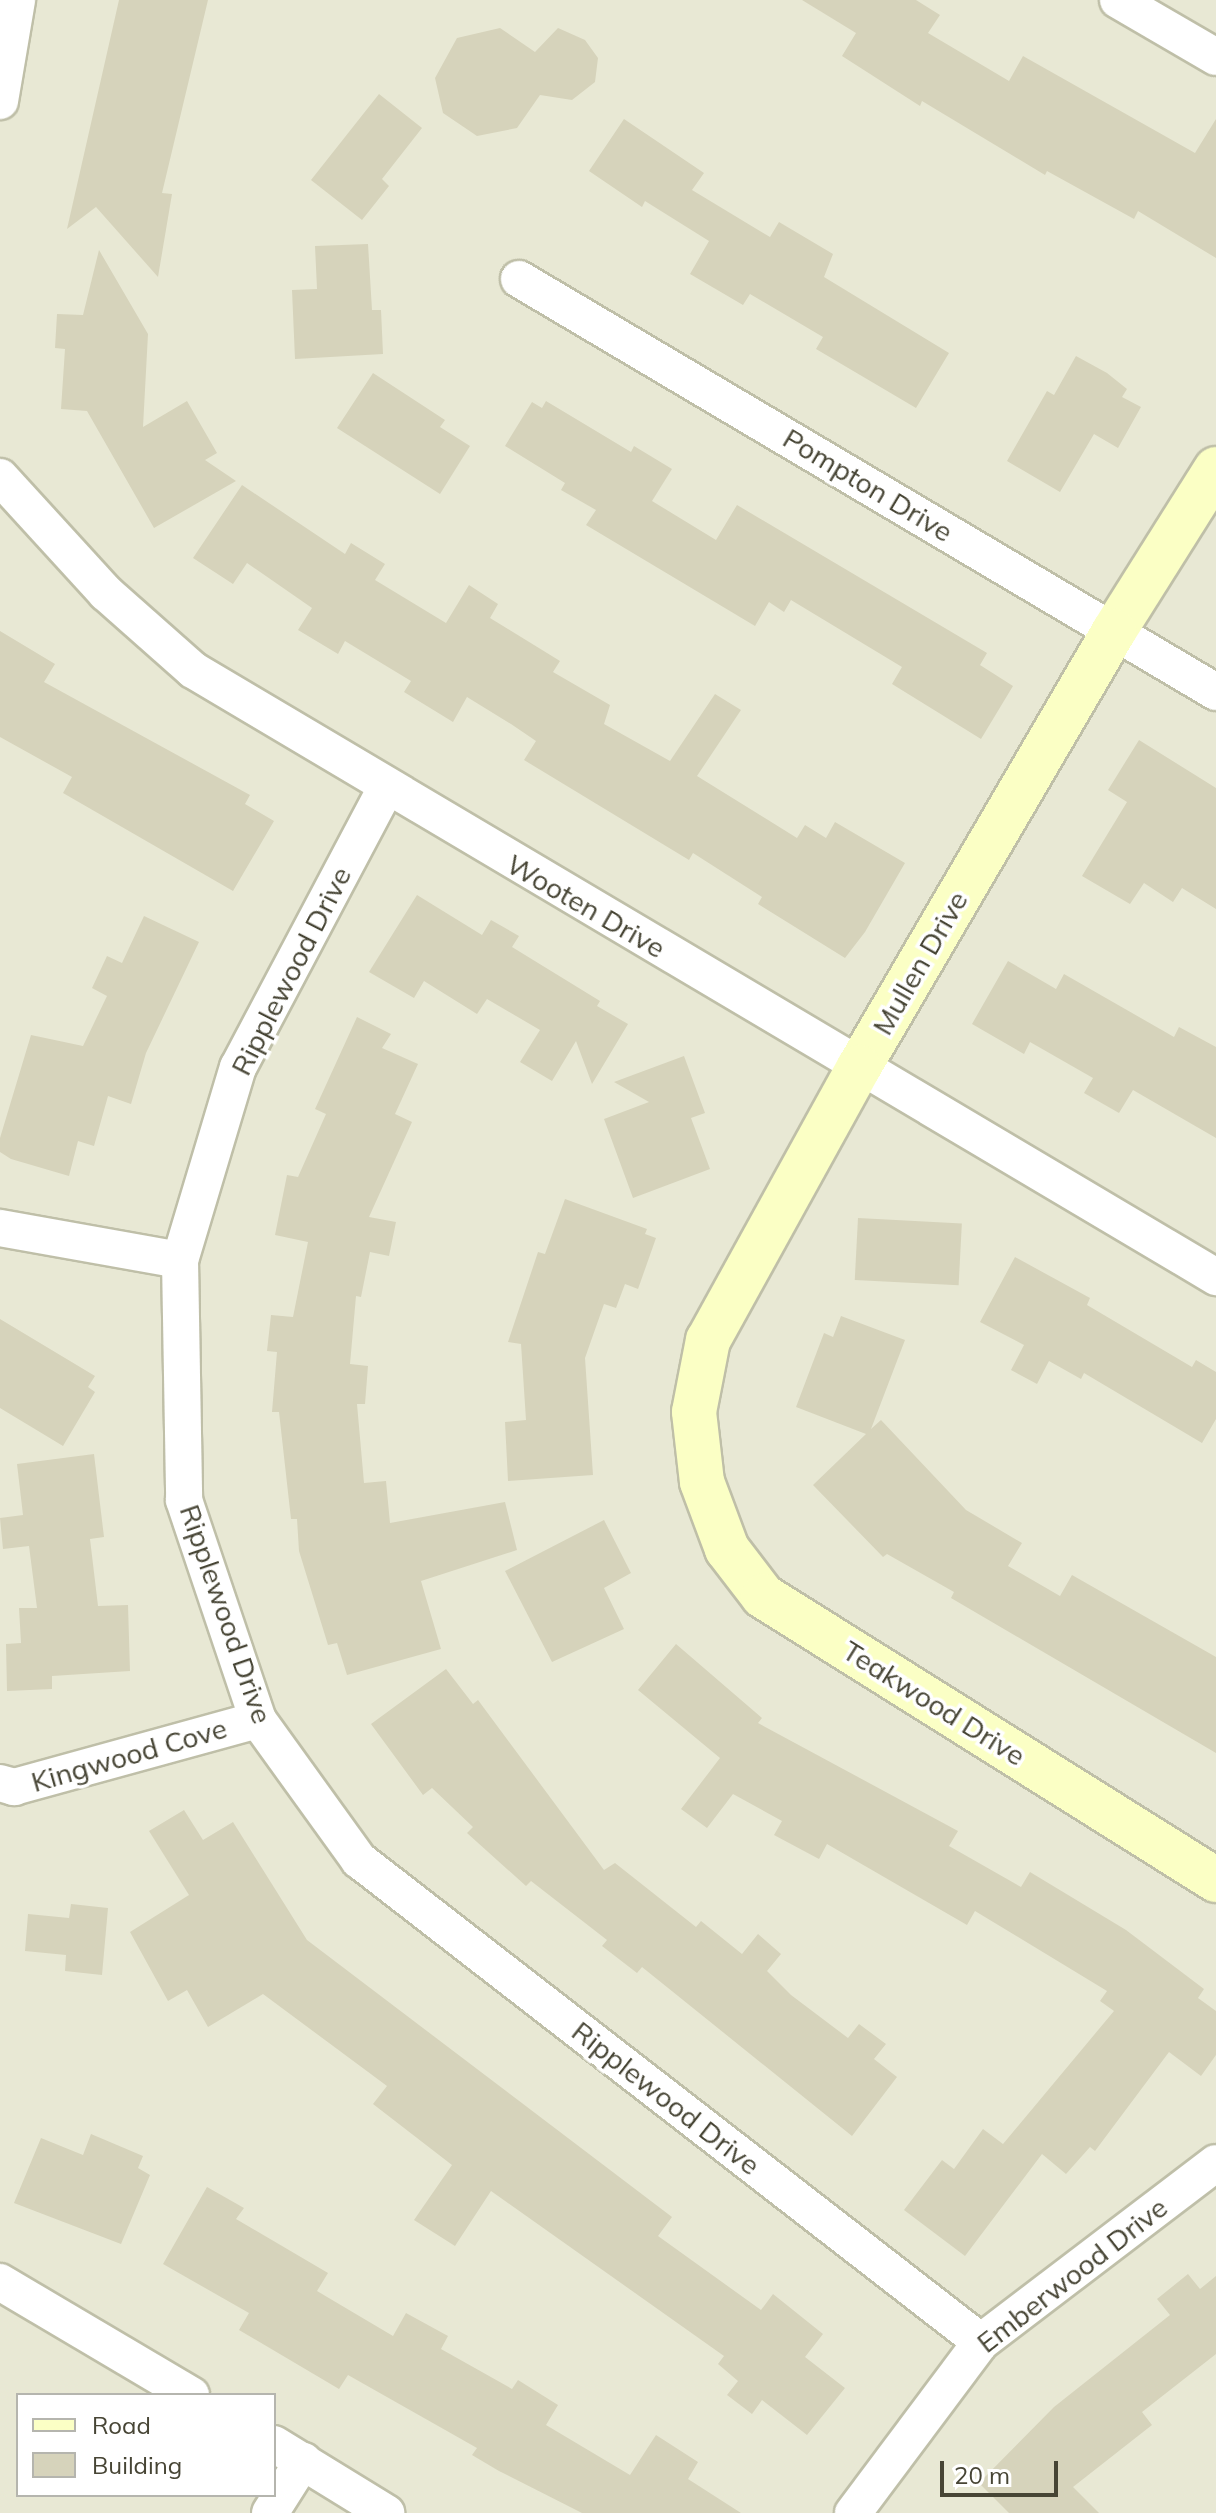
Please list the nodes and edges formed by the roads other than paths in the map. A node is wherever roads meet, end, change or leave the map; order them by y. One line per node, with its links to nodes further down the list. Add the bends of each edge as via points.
1 (17, 0): 4 (street)
2 (1118, 0): 3 (street)
3 (1216, 57)
4 (0, 101)
5 (519, 279): 8 (street, Pompton Drive)
6 (1216, 469): 8 (street, Mullen Drive)
7 (0, 477): 10 (street, Wooten Drive, via 106,593 193,670)
8 (1114, 631): 9 (street, Pompton Drive); 11 (street, Mullen Drive)
9 (1216, 692)
10 (386, 788): 11 (street, Wooten Drive); 13 (street, Ripplewood Drive, via 238,1067)
11 (859, 1067): 14 (street, Wooten Drive); 15 (street, Mullen Drive, via 708,1340 694,1412)
12 (0, 1228): 13 (street)
13 (180, 1260): 16 (street, Ripplewood Drive, via 184,1500)
14 (1216, 1277)
15 (702, 1482): 18 (street, Teakwood Drive, via 727,1549 763,1596)
16 (258, 1720): 17 (street, Kingwood Cove, via 14,1787); 21 (street, Ripplewood Drive, via 359,1860)
17 (0, 1783)
18 (1216, 1880)
19 (1216, 2163): 21 (street, Emberwood Drive)
20 (0, 2282): 22 (street)
21 (981, 2342): 26 (street, Emberwood Drive)
22 (188, 2393)
23 (288, 2453): 24 (street); 25 (street)
24 (276, 2493)
25 (386, 2513)
26 (853, 2513)

